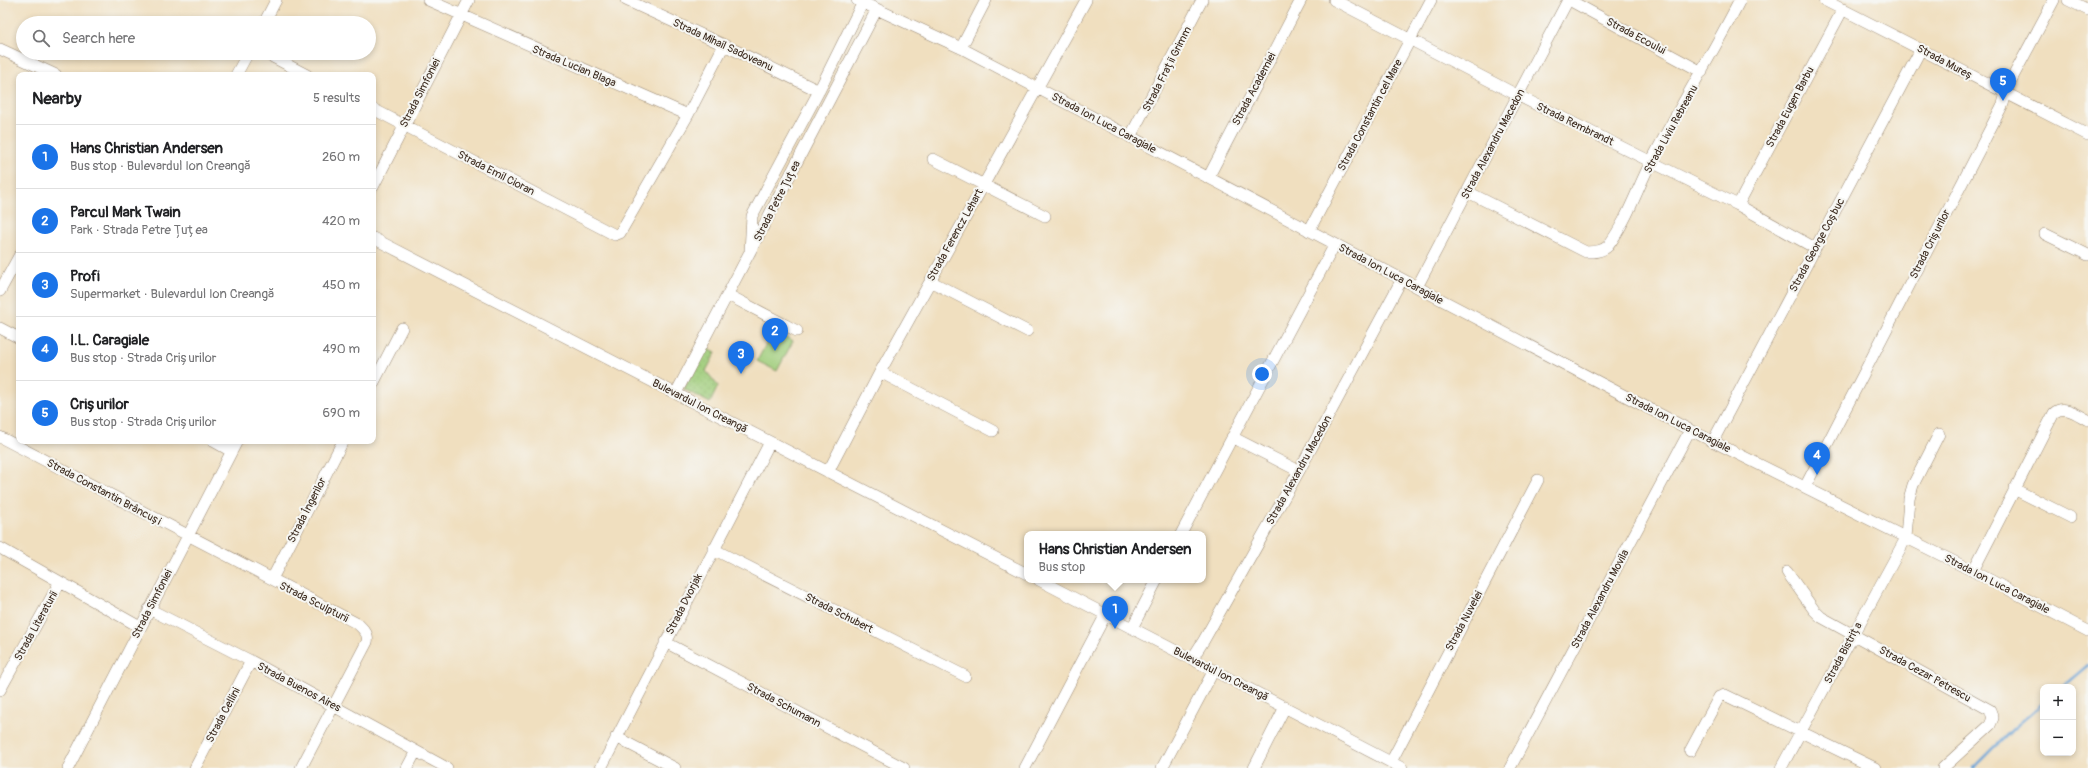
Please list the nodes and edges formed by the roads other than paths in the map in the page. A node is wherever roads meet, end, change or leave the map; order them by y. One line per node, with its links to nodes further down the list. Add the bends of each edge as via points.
1 (276, 0): 20 (street)
2 (428, 0): 21 (street, Strada Lucian Blaga)
3 (469, 0): 21 (street, Strada Simfoniei)
4 (626, 0): 23 (street, Strada Mihail Sadoveanu)
5 (986, 0): 25 (street)
6 (1086, 0): 35 (street, Strada Ferencz Lehart)
7 (1202, 0): 44 (street, Strada Frații Grimm)
8 (1301, 0): 47 (street, Strada Academiei)
9 (1334, 0): 22 (street, Strada Rembrandt)
10 (1431, 0): 22 (street, Strada Constantin cel Mare)
11 (1569, 0): 34 (street, Strada Ecoului); 38 (street, Strada Alexandru Macedon)
12 (1740, 0): 34 (street, Strada Liviu Rebreanu)
13 (1824, 0): 18 (street, Strada Mureș)
14 (2054, 0): 36 (street, Strada Crișurilor)
15 (2068, 0): 19 (street)
16 (862, 1): 17 (street, Strada Ion Luca Caragiale); 37 (street)
17 (877, 9): 25 (street, Strada Ion Luca Caragiale); 39 (street, Strada Petre Țuțea)
18 (1843, 9): 26 (street, Strada Mureș); 51 (street, Strada Eugen Barbu)
19 (2088, 10)
20 (268, 16)
21 (460, 16): 41 (street, Strada Lucian Blaga); 42 (street, Strada Simfoniei)
22 (1410, 40): 38 (street, Strada Rembrandt); 53 (street, Strada Constantin cel Mare)
23 (724, 45): 37 (street, Strada Mihail Sadoveanu); 41 (street)
24 (0, 48): 27 (street)
25 (961, 48): 35 (street, Strada Ion Luca Caragiale)
26 (1921, 49): 36 (street, Strada Mureș); 57 (street, Strada George Coșbuc)
27 (16, 56)
28 (25, 60): 31 (street)
29 (244, 60): 32 (street)
30 (278, 60): 33 (street)
31 (50, 72)
32 (238, 72)
33 (301, 72)
34 (1702, 72): 46 (street, Strada Liviu Rebreanu)
35 (1038, 88): 44 (street, Strada Ion Luca Caragiale); 49 (street, Strada Ferencz Lehart)
36 (2006, 94): 43 (street, Strada Mureș); 89 (street, Strada Crișurilor)
37 (817, 95): 39 (street, Strada Mihail Sadoveanu); 58 (street, via 752,216)
38 (1519, 96): 46 (street, Strada Rembrandt); 50 (street, Strada Alexandru Macedon)
39 (826, 105): 58 (street, Strada Petre Țuțea)
40 (376, 111): 42 (street, Strada Emil Cioran)
41 (688, 115): 42 (street, Strada Emil Cioran, via 620,233 615,235)
42 (404, 125): 48 (street, Strada Simfoniei)
43 (2088, 135)
44 (1130, 137): 47 (street, Strada Ion Luca Caragiale)
45 (933, 159): 49 (street)
46 (1651, 162): 50 (street, Strada Liviu Rebreanu, via 1619,228 1607,247 1596,252 1586,252); 51 (street, Strada Rembrandt)
47 (1208, 178): 53 (street, Strada Ion Luca Caragiale)
48 (376, 181)
49 (983, 185): 52 (street); 62 (street, Strada Ferencz Lehart)
50 (1468, 192): 63 (street, Strada Alexandru Macedon)
51 (1738, 205): 57 (street, Strada Rembrandt)
52 (1045, 216)
53 (1309, 231): 56 (street, Strada Ion Luca Caragiale)
54 (2045, 234): 59 (street)
55 (376, 240): 73 (street, Bulevardul Ion Creangă)
56 (1335, 244): 61 (street, Strada Ion Luca Caragiale); 79 (street)
57 (1815, 248): 80 (street, Strada George Coșbuc)
58 (750, 253): 65 (street, Strada Petre Țuțea)
59 (2088, 255)
60 (16, 262): 64 (street)
61 (1402, 279): 63 (street, Strada Ion Luca Caragiale); 86 (street, Strada Alexandru Macedon)
62 (930, 281): 69 (street); 71 (street, Strada Ferencz Lehart)
63 (1417, 287): 75 (street, Strada Ion Luca Caragiale)
64 (0, 291)
65 (728, 295): 68 (street); 73 (street, Strada Petre Țuțea)
66 (0, 328): 70 (street)
67 (402, 328): 72 (street)
68 (797, 331)
69 (1027, 331)
70 (16, 336)
71 (880, 372): 76 (street); 87 (street, Strada Ferencz Lehart)
72 (376, 378)
73 (676, 393): 81 (street, Bulevardul Ion Creangă)
74 (2088, 420): 90 (street, via 2064,408 2054,412)
75 (1690, 430): 80 (street, Strada Ion Luca Caragiale); 135 (street, Strada Alexandru Movila)
76 (993, 431)
77 (1939, 434): 94 (street, via 1913,485)
78 (0, 437): 93 (street, Strada Constantin Brâncuși)
79 (1232, 437): 86 (street); 92 (street)
80 (1713, 441): 89 (street, Strada Ion Luca Caragiale)
81 (770, 442): 87 (street, Bulevardul Ion Creangă); 96 (street, Strada Dvorjak)
82 (218, 444): 85 (street)
83 (236, 444): 85 (street, Strada Simfoniei)
84 (342, 444): 100 (street, Strada Îngerilor)
85 (232, 451): 93 (street, Strada Simfoniei)
86 (1298, 471): 111 (street, Strada Alexandru Macedon)
87 (828, 472): 98 (street, Bulevardul Ion Creangă)
88 (1538, 480): 122 (street, Strada Nuvelei)
89 (1805, 487): 94 (street, Strada Ion Luca Caragiale)
90 (2014, 489): 91 (street); 97 (street)
91 (2070, 518)
92 (1183, 531)
93 (187, 536): 100 (street, Strada Sculpturii); 104 (street, Strada Simfoniei)
94 (1906, 538): 97 (street, Strada Ion Luca Caragiale); 109 (street, Strada Bistrița)
95 (0, 548): 101 (street)
96 (713, 549): 110 (street, Strada Dvorjak); 114 (street, Strada Schubert)
97 (1973, 571): 108 (street, Strada Ion Luca Caragiale)
98 (1024, 572)
99 (1787, 572): 109 (street, Strada Cezar Petrescu, via 1814,610)
100 (272, 580): 116 (street, Strada Sculpturii, via 358,624 367,634 367,642)
101 (60, 582): 106 (street); 115 (street, Strada Literaturii)
102 (1045, 583): 105 (street, Bulevardul Ion Creangă)
103 (1155, 583): 107 (street)
104 (149, 609): 106 (street, Strada Simfoniei); 112 (street, Strada Buenos Aires)
105 (1106, 614): 107 (street, Bulevardul Ion Creangă); 131 (street)
106 (140, 627): 123 (street, Strada Simfoniei)
107 (1132, 628): 111 (street, Bulevardul Ion Creangă)
108 (2088, 631)
109 (1853, 634): 118 (street, Strada Bistrița); 138 (street, Strada Cezar Petrescu, via 1990,710 1993,718 1990,725)
110 (665, 642): 119 (street, Strada Dvorjak); 130 (street, Strada Schumann)
111 (1192, 659): 113 (street, Bulevardul Ion Creangă)
112 (251, 661): 116 (street, Strada Buenos Aires); 124 (street, Strada Cellini)
113 (1214, 670): 117 (street, Bulevardul Ion Creangă); 132 (street)
114 (965, 676)
115 (0, 690)
116 (334, 706): 120 (street, Strada Buenos Aires); 125 (street, Strada Sculpturii)
117 (1285, 707): 122 (street, Bulevardul Ion Creangă); 133 (street)
118 (1800, 733): 121 (street, via 1725,695 1719,698); 136 (street, Strada Bistrița); 137 (street)
119 (616, 738): 128 (street, Strada Dvorjak); 129 (street)
120 (416, 751): 126 (street); 127 (street, Strada Buenos Aires)
121 (1690, 751)
122 (1391, 762): 134 (street, Bulevardul Ion Creangă)
123 (68, 768)
124 (195, 768)
125 (300, 768)
126 (407, 768)
127 (447, 768)
128 (601, 768)
129 (675, 768)
130 (904, 768)
131 (1025, 768)
132 (1162, 768)
133 (1254, 768)
134 (1402, 768)
135 (1510, 768)
136 (1781, 768)
137 (1875, 768)
138 (1943, 768)

